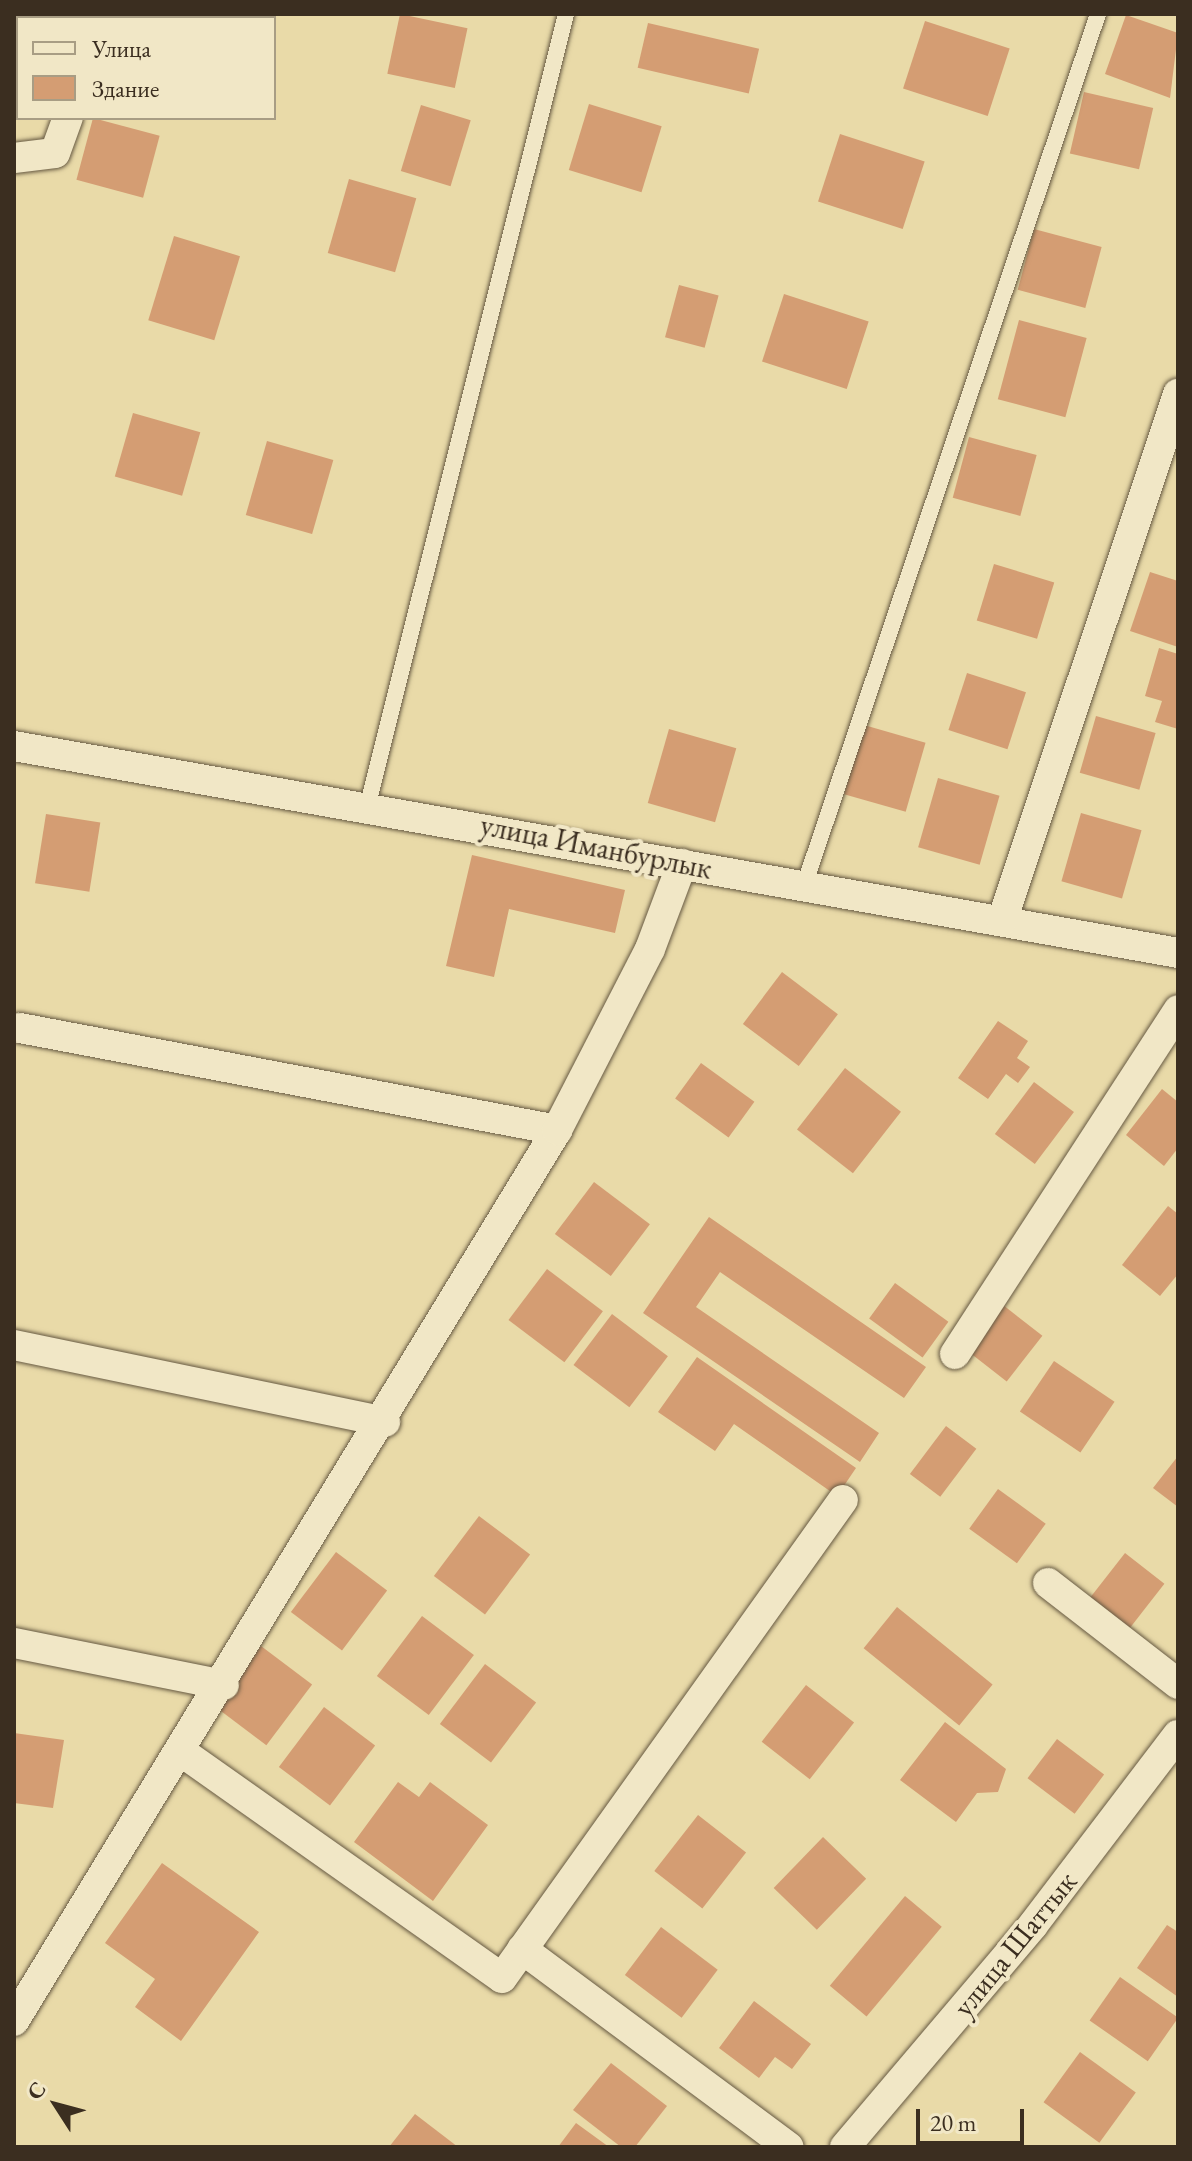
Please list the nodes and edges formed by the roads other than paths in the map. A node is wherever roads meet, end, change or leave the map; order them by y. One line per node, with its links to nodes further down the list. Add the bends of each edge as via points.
1 (566, 14): 7 (lane)
2 (1098, 14): 9 (lane)
3 (67, 120): 4 (street, via 55,153)
4 (14, 158)
5 (1178, 394): 10 (street)
6 (14, 746): 7 (street, улица Иманбурлык)
7 (368, 804): 8 (street, улица Иманбурлык)
8 (682, 864): 9 (street, улица Иманбурлык); 14 (street, via 650,949)
9 (804, 886): 10 (street, улица Иманбурлык)
10 (1002, 921): 11 (street, улица Иманбурлык)
11 (1178, 953)
12 (1178, 1010): 16 (street)
13 (20, 1028): 14 (street)
14 (557, 1130): 17 (street)
15 (14, 1345): 17 (street)
16 (955, 1354)
17 (385, 1422): 22 (street)
18 (843, 1500): 25 (street)
19 (1048, 1583): 21 (street)
20 (14, 1643): 22 (street)
21 (1178, 1684)
22 (224, 1685): 24 (street)
23 (1178, 1735): 28 (street, улица Шаттык, via 1033,1925)
24 (183, 1753): 25 (street, via 502,1978); 26 (street)
25 (522, 1949): 27 (street)
26 (14, 2021)
27 (789, 2147)
28 (845, 2147)

